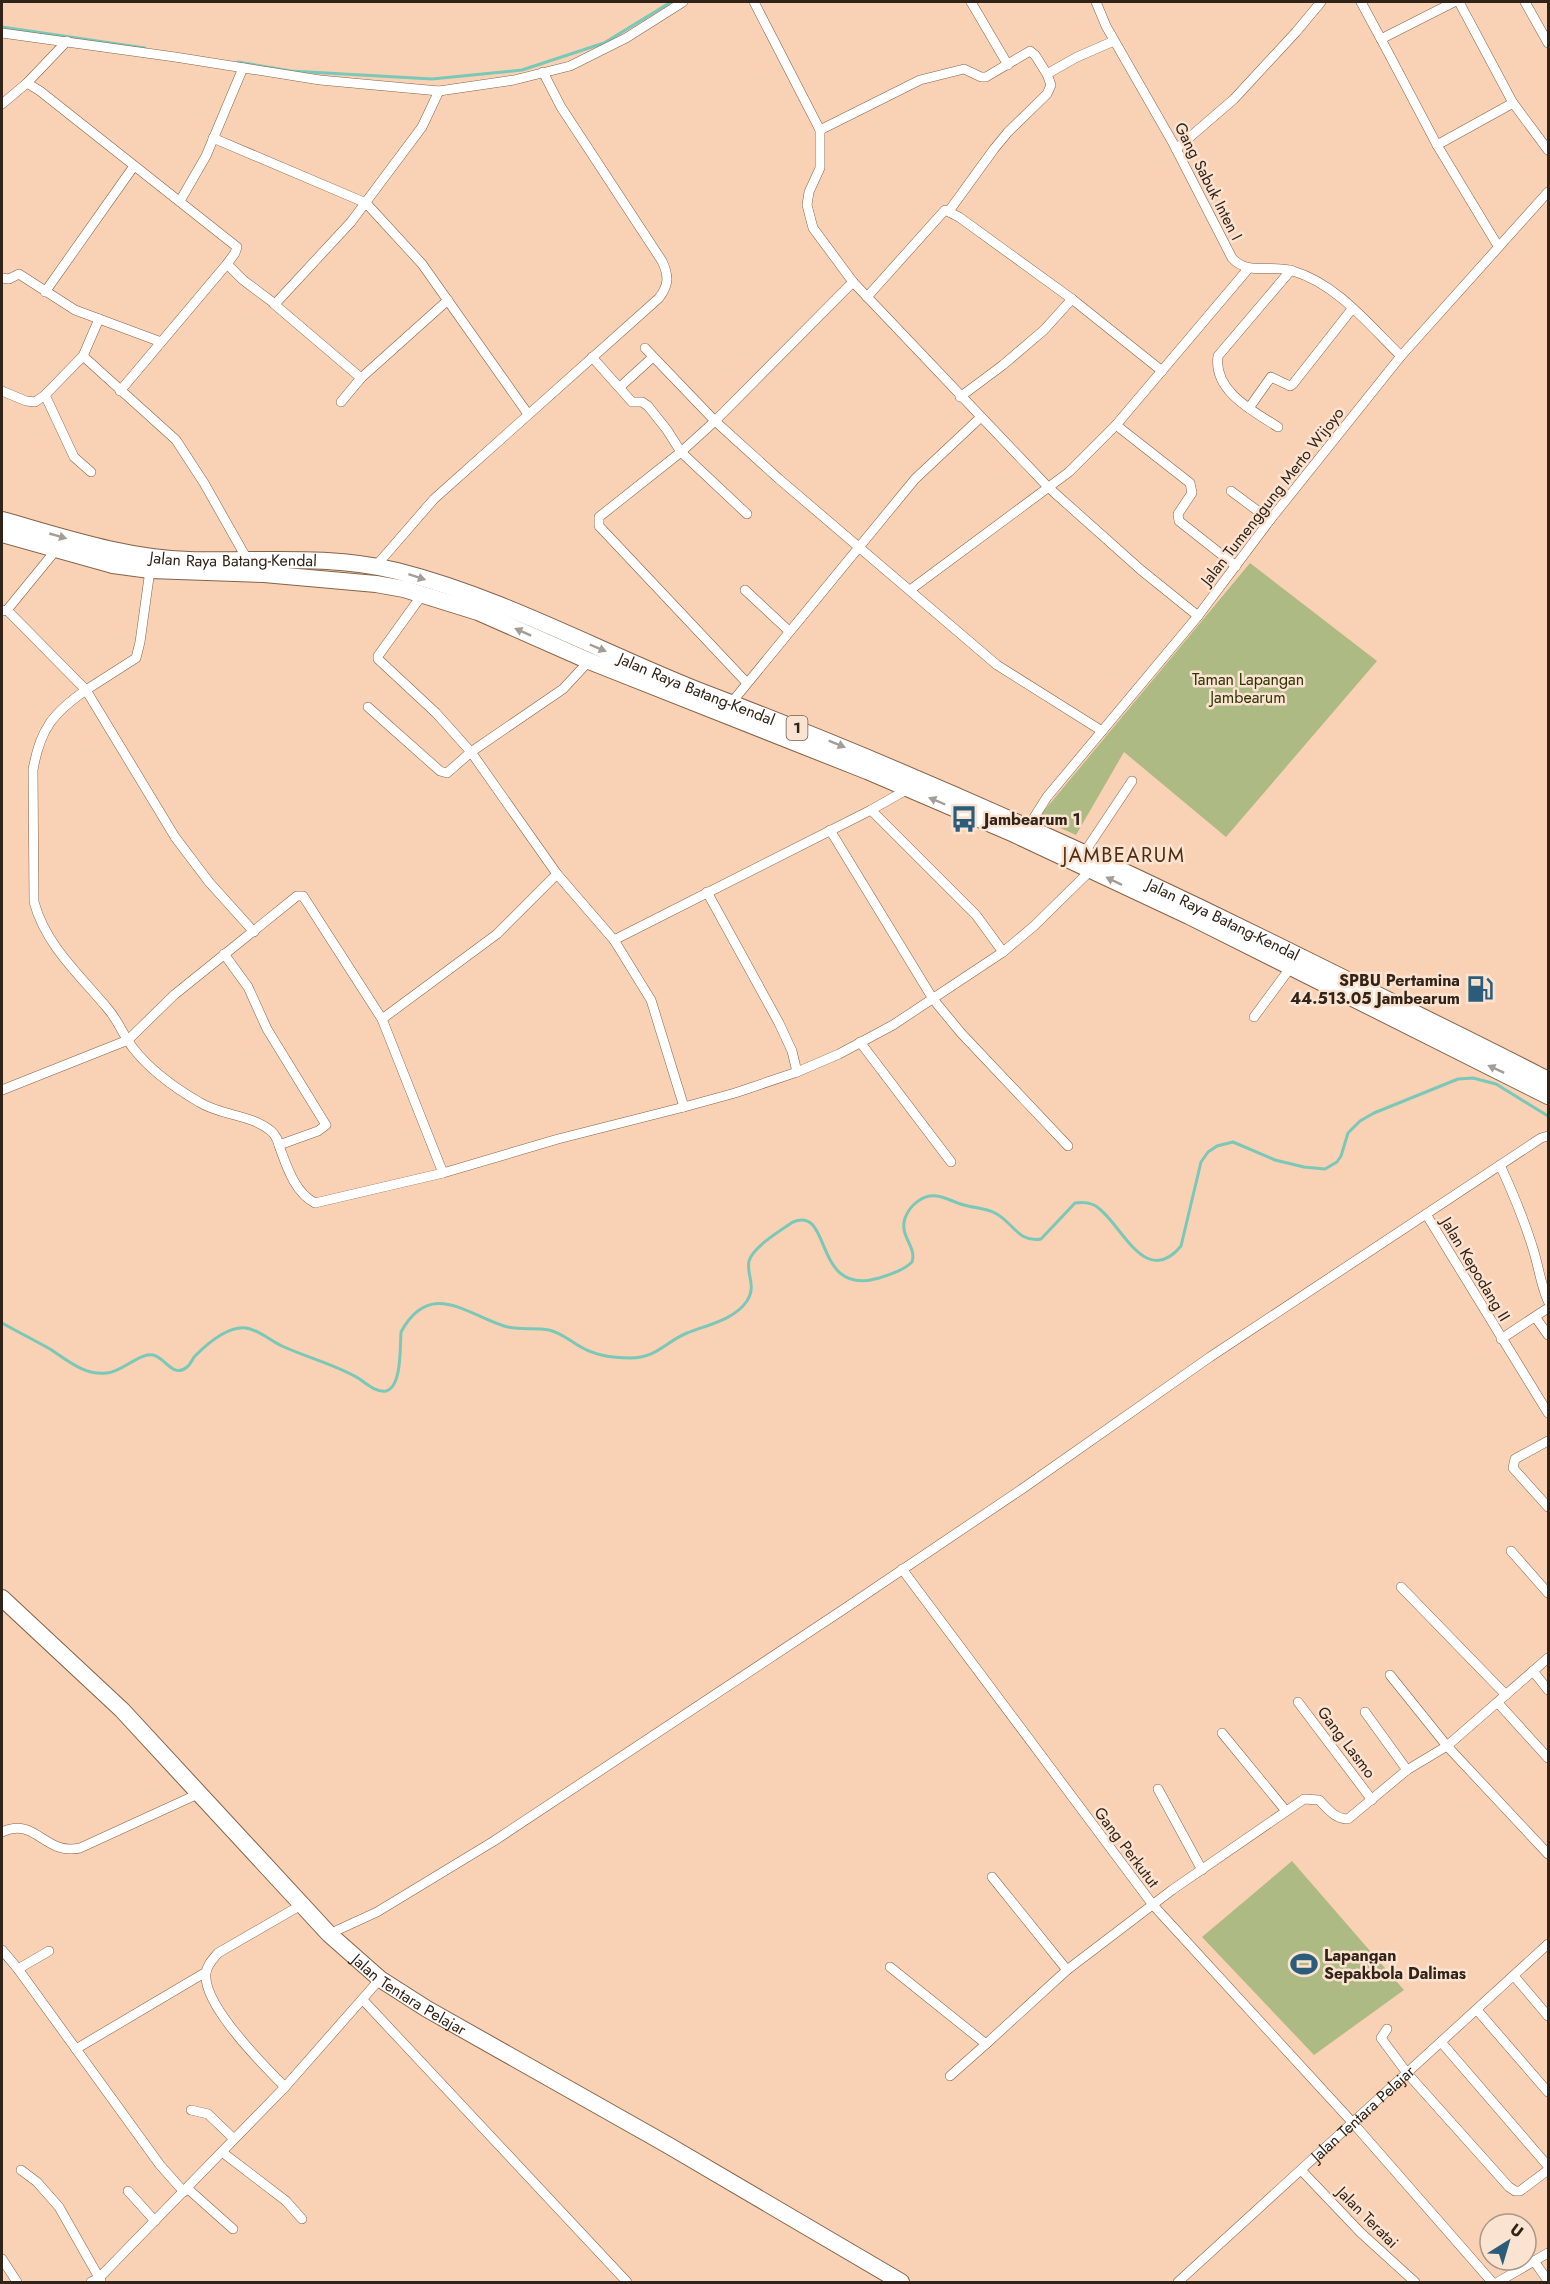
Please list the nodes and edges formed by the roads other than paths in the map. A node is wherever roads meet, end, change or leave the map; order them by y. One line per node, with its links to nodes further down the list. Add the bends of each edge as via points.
1 (683, 2): 16 (street, via 570,66)
2 (754, 2): 22 (street)
3 (972, 2): 14 (street)
4 (1096, 2): 12 (street, Gang Sabuk Inten I)
5 (1321, 2): 25 (street, via 1234,99)
6 (1361, 2): 10 (street)
7 (1456, 2): 10 (street); 20 (street)
8 (1525, 2): 13 (street)
9 (2, 33): 11 (street)
10 (1381, 39): 24 (street)
11 (67, 41): 15 (street); 18 (street)
12 (1114, 41): 17 (street); 25 (street, Gang Sabuk Inten I)
13 (1548, 43)
14 (1008, 65): 17 (street, via 1030,51); 22 (street, via 986,77 964,69 920,80)
15 (243, 68): 19 (street, via 320,81); 23 (street)
16 (543, 72): 19 (street); 49 (street, via 561,107 666,271 668,285 659,298)
17 (1047, 74): 31 (street, via 1052,85 1047,94 1008,132)
18 (27, 82): 21 (street); 27 (street)
19 (439, 91): 30 (street, via 422,127)
20 (1513, 103): 24 (street); 26 (street)
21 (2, 104)
22 (820, 130): 37 (street, via 820,168 807,205 813,228)
23 (213, 138): 29 (street); 30 (street)
24 (1437, 145): 32 (street)
25 (1176, 149): 34 (street, Gang Sabuk Inten I, via 1232,258)
26 (1548, 150)
27 (134, 166): 29 (street); 38 (street)
28 (1548, 192): 32 (street, Jalan Tumenggung Merto Wijoyo)
29 (180, 201): 33 (street, via 237,247)
30 (366, 203): 41 (street, via 422,264); 42 (street)
31 (949, 211): 39 (street, via 942,212); 40 (street)
32 (1498, 246): 48 (street, Jalan Tumenggung Merto Wijoyo)
33 (227, 264): 42 (street); 45 (street)
34 (1248, 269): 35 (street); 51 (street)
35 (1290, 270): 43 (street, via 1316,279); 59 (street, via 1218,356 1225,387)
36 (2, 278): 38 (street, via 19,274)
37 (853, 282): 39 (street); 62 (street)
38 (45, 292): 44 (street)
39 (867, 297): 57 (street)
40 (1072, 299): 51 (street); 57 (street, via 1044,330)
41 (448, 300): 52 (street); 60 (street)
42 (274, 304): 52 (street)
43 (1352, 309): 48 (street); 59 (street, via 1293,384 1285,385 1271,376)
44 (99, 319): 45 (street); 47 (street)
45 (161, 342): 55 (street)
46 (645, 348): 50 (street)
47 (83, 356): 55 (street); 56 (street)
48 (1401, 356): 71 (street, Jalan Tumenggung Merto Wijoyo)
49 (592, 357): 53 (street); 60 (street)
50 (653, 357): 53 (street); 62 (street)
51 (1162, 371): 63 (street)
52 (361, 378): 58 (street)
53 (620, 387): 65 (street, via 632,402 644,403 656,415)
54 (2, 391): 56 (street, via 35,402)
55 (120, 391): 75 (street, via 176,440)
56 (45, 395): 66 (street, via 74,458)
57 (960, 397): 61 (street)
58 (341, 402)
59 (1249, 408): 64 (street)
60 (528, 414): 77 (street, via 434,499)
61 (980, 418): 67 (street); 73 (street, via 915,479)
62 (715, 421): 65 (street); 73 (street)
63 (1116, 426): 67 (street); 76 (street, via 1190,483 1192,493 1178,514 1179,521)
64 (1278, 427)
65 (681, 452): 69 (street); 86 (street, via 599,517 598,526)
66 (91, 472)
67 (1048, 488): 80 (street); 83 (street)
68 (1231, 491): 71 (street)
69 (747, 514)
70 (2, 520): 75 (highway, Jalan Raya Batang-Kendal / 1, one-way to 75, via 116,552 185,560)
71 (1270, 520): 76 (street, Jalan Tumenggung Merto Wijoyo)
72 (2, 534): 74 (highway, Jalan Raya Batang-Kendal / 1)
73 (861, 548): 80 (street); 84 (street)
74 (56, 550): 78 (highway, Jalan Raya Batang-Kendal / 1); 82 (street)
75 (247, 559): 77 (highway, Jalan Raya Batang-Kendal / 1)
76 (1236, 566): 83 (street, Jalan Tumenggung Merto Wijoyo)
77 (375, 567): 88 (highway, Jalan Raya Batang-Kendal / 1, one-way to 88, via 483,599)
78 (150, 570): 81 (highway, Jalan Raya Batang-Kendal / 1, via 364,583); 87 (street, via 136,658)
79 (745, 590): 84 (street)
80 (910, 590): 91 (street, via 997,664)
81 (422, 595): 85 (highway, Jalan Raya Batang-Kendal / 1, one-way to 81, via 478,612); 92 (street, via 378,659)
82 (4, 610): 87 (street)
83 (1198, 616): 91 (street, Jalan Tumenggung Merto Wijoyo)
84 (789, 631): 86 (street)
85 (589, 661): 90 (highway, Jalan Raya Batang-Kendal / 1); 92 (street, via 562,688)
86 (747, 683): 88 (street)
87 (86, 690): 102 (street, via 175,837); 110 (street, via 59,710 36,751 34,902 39,922 52,945 120,1023)
88 (732, 702): 90 (highway, Jalan Raya Batang-Kendal / 1)
89 (368, 707): 92 (street, via 444,773)
90 (764, 723): 94 (highway, Jalan Raya Batang-Kendal / 1); 96 (highway, Jalan Raya Batang-Kendal / 1, one-way to 96, via 872,758)
91 (1102, 731): 96 (street, Jalan Tumenggung Merto Wijoyo, via 1047,797)
92 (471, 752): 100 (street)
93 (1132, 781): 98 (street)
94 (909, 789): 95 (street); 99 (highway, Jalan Raya Batang-Kendal / 1, one-way to 94)
95 (871, 810): 97 (street); 104 (street, via 976,915)
96 (1028, 827): 98 (highway, Jalan Raya Batang-Kendal / 1)
97 (830, 830): 101 (street); 107 (street)
98 (1084, 853): 113 (highway, Jalan Raya Batang-Kendal / 1)
99 (1091, 870): 104 (street); 106 (highway, Jalan Raya Batang-Kendal / 1, one-way to 99)
100 (557, 874): 103 (street); 109 (street, via 497,934)
101 (707, 891): 103 (street); 112 (street, via 779,1023)
102 (254, 932): 105 (street); 109 (street, via 297,896 305,897)
103 (614, 940): 116 (street, via 651,1000)
104 (1003, 952): 107 (street)
105 (224, 954): 110 (street); 118 (street, via 248,987 267,1029 326,1125)
106 (1291, 967): 108 (street); 115 (highway, Jalan Raya Batang-Kendal / 1, one-way to 106)
107 (933, 999): 111 (street); 119 (street)
108 (1254, 1017)
109 (382, 1019): 122 (street)
110 (128, 1040): 114 (street); 118 (street, via 171,1085 203,1105 270,1131)
111 (860, 1042): 112 (street); 120 (street)
112 (797, 1072): 116 (street)
113 (1548, 1080)
114 (2, 1090)
115 (1548, 1096)
116 (684, 1107): 122 (street)
117 (1548, 1136): 121 (street)
118 (279, 1145): 122 (street, via 302,1193 315,1203)
119 (1068, 1146)
120 (951, 1162)
121 (1500, 1165): 123 (street); 124 (street, via 1519,1206)
122 (443, 1173)
123 (1426, 1214): 128 (street, Jalan Kepodang II); 133 (street)
124 (1548, 1301)
125 (1548, 1308): 126 (street)
126 (1536, 1318): 127 (street); 128 (street)
127 (1548, 1335)
128 (1502, 1339): 129 (street, Jalan Kepodang II)
129 (1548, 1413)
130 (1548, 1441): 131 (street, via 1515,1459 1513,1468)
131 (1548, 1507)
132 (1511, 1551): 135 (street)
133 (902, 1569): 158 (street, Gang Perkutut); 159 (street, via 494,1841 377,1912)
134 (1401, 1587): 141 (street)
135 (1548, 1593)
136 (2, 1598): 150 (highway, Jalan Tentara Pelajar, via 122,1710)
137 (1548, 1658): 138 (street)
138 (1533, 1671): 140 (street); 141 (street)
139 (1390, 1675): 146 (street)
140 (1548, 1690)
141 (1506, 1695): 143 (street)
142 (1298, 1702): 151 (street, Gang Lasmo)
143 (1498, 1703): 146 (street); 147 (street)
144 (1365, 1712): 148 (street)
145 (1222, 1733): 152 (street)
146 (1447, 1746): 148 (street); 154 (street)
147 (1548, 1758)
148 (1407, 1770): 151 (street)
149 (1158, 1789): 155 (street)
150 (198, 1794): 153 (street, via 70,1850 52,1846 23,1827); 157 (highway, Jalan Tentara Pelajar)
151 (1372, 1800): 152 (street, via 1348,1820 1335,1816 1312,1798)
152 (1286, 1811): 155 (street)
153 (2, 1832)
154 (1548, 1854)
155 (1202, 1870): 158 (street)
156 (992, 1877): 165 (street)
157 (301, 1905): 159 (highway, Jalan Tentara Pelajar); 166 (street, via 218,1953)
158 (1153, 1905): 165 (street); 181 (street, Gang Perkutut)
159 (329, 1934): 168 (highway, Jalan Tentara Pelajar)
160 (1548, 1944): 167 (street, Jalan Tentara Pelajar)
161 (2, 1950): 164 (street)
162 (49, 1951): 164 (street)
163 (890, 1967): 174 (street)
164 (18, 1969): 175 (street)
165 (1067, 1970): 174 (street)
166 (206, 1972): 175 (street); 178 (street, via 211,1999)
167 (1514, 1976): 170 (street, Jalan Tentara Pelajar); 171 (street)
168 (380, 1979): 169 (street); 199 (highway, Jalan Tentara Pelajar)
169 (363, 2000): 178 (street); 198 (street)
170 (1477, 2010): 173 (street, Jalan Tentara Pelajar); 179 (street)
171 (1548, 2016)
172 (1387, 2029): 176 (street, via 1381,2038)
173 (1441, 2042): 176 (street, Jalan Tentara Pelajar); 184 (street)
174 (986, 2044): 177 (street)
175 (76, 2049): 187 (street, via 160,2165)
176 (1407, 2073): 181 (street, Jalan Tentara Pelajar); 184 (street, via 1509,2187 1520,2191)
177 (950, 2076)
178 (285, 2087): 182 (street)
179 (1548, 2092)
180 (191, 2110): 182 (street, via 208,2114)
181 (1353, 2123): 186 (street, Jalan Tentara Pelajar); 202 (street, Gang Perkutut)
182 (234, 2139): 183 (street)
183 (222, 2152): 187 (street); 189 (street, via 286,2200)
184 (1548, 2168)
185 (21, 2170): 195 (street, via 59,2207 81,2242)
186 (1301, 2170): 200 (street, Jalan Tentara Pelajar); 201 (street, Jalan Teratai, via 1360,2233)
187 (186, 2190): 190 (street); 191 (street)
188 (128, 2191): 190 (street)
189 (302, 2219)
190 (155, 2221): 195 (street)
191 (233, 2229)
192 (2, 2259): 197 (street)
193 (1538, 2267): 196 (street)
194 (1516, 2272): 203 (street)
195 (97, 2281)
196 (1548, 2281)
197 (17, 2283)
198 (627, 2283)
199 (901, 2283)
200 (1178, 2283)
201 (1415, 2283)
202 (1492, 2283)
203 (1498, 2283)

